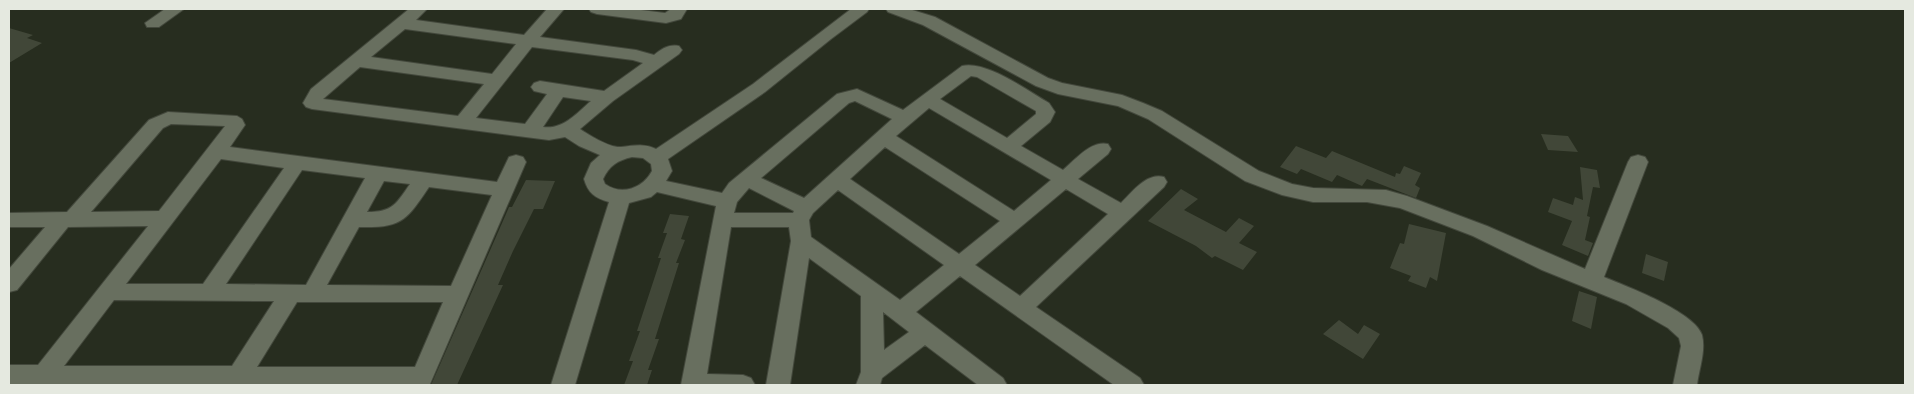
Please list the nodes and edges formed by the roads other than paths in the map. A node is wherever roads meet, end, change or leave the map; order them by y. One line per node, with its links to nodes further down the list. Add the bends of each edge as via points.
1 (176, 9): 9 (street)
2 (419, 9): 10 (street)
3 (556, 9): 11 (street)
4 (597, 9): 7 (street)
5 (861, 9): 29 (street, via 754,92)
6 (894, 9): 51 (street, via 929,21 1042,82 1122,101 1155,115 1252,176 1288,190 1313,195 1386,197 1407,203)
7 (616, 10): 8 (street)
8 (674, 16)
9 (153, 23)
10 (401, 24): 11 (street); 13 (street)
11 (528, 41): 14 (street, via 636,55); 15 (street)
12 (673, 50): 14 (street)
13 (357, 61): 15 (street); 21 (street, via 317,93 312,103)
14 (656, 62): 18 (street)
15 (498, 80): 21 (street)
16 (540, 87): 17 (street)
17 (558, 91): 18 (street); 23 (street)
18 (606, 97): 22 (street)
19 (928, 100): 20 (street); 25 (street); 25 (street, via 961,74 975,70 1043,107 1046,112 1043,118)
20 (905, 118): 24 (street); 36 (street, via 857,96 843,98)
21 (462, 123): 23 (street)
22 (568, 130): 23 (street, via 549,134); 28 (street, via 586,142)
23 (530, 131)
24 (885, 138): 37 (street); 48 (street)
25 (1008, 147): 34 (street)
26 (1101, 149): 34 (street)
27 (216, 152): 32 (street); 44 (street); 45 (street, via 236,125 233,121 162,120 151,127)
28 (616, 154): 29 (street, via 639,151); 41 (street, via 600,164 593,178 598,190)
29 (656, 158): 39 (street, via 662,171)
30 (516, 162): 40 (street)
31 (1638, 162): 51 (street)
32 (297, 163): 33 (street); 54 (street)
33 (378, 173): 35 (street); 46 (street)
34 (1064, 178): 43 (street); 48 (street)
35 (424, 179): 40 (street); 46 (street, via 402,212 395,217 386,220)
36 (748, 179): 42 (street, via 736,188); 49 (street)
37 (838, 180): 49 (street); 50 (street)
38 (1157, 182): 43 (street)
39 (655, 185): 41 (street, via 639,194); 42 (street)
40 (504, 190): 56 (street)
41 (621, 197): 68 (street)
42 (724, 211): 49 (street); 67 (street)
43 (1122, 213): 58 (street)
44 (165, 218): 45 (street); 53 (street)
45 (68, 219): 47 (street); 52 (street)
46 (354, 219): 55 (street)
47 (9, 220)
48 (1014, 222): 50 (street)
49 (802, 223): 57 (street); 70 (street)
50 (960, 265): 58 (street); 59 (street)
51 (1592, 280): 73 (street, via 1634,298 1676,322 1690,334 1692,346)
52 (9, 284)
53 (108, 292): 54 (street); 64 (street)
54 (209, 293): 55 (street)
55 (301, 294): 56 (street); 62 (street)
56 (458, 294): 66 (street)
57 (872, 294): 59 (street); 63 (street)
58 (1021, 308): 72 (street)
59 (900, 312): 60 (street)
60 (925, 332): 63 (street); 71 (street)
61 (9, 375): 64 (street)
62 (239, 376): 65 (street); 66 (street)
63 (870, 379)
64 (40, 380): 65 (street)
65 (122, 380)
66 (420, 381)
67 (694, 384): 69 (street)
68 (563, 385)
69 (743, 385)
70 (778, 385)
71 (995, 385)
72 (1132, 385)
73 (1685, 385)

